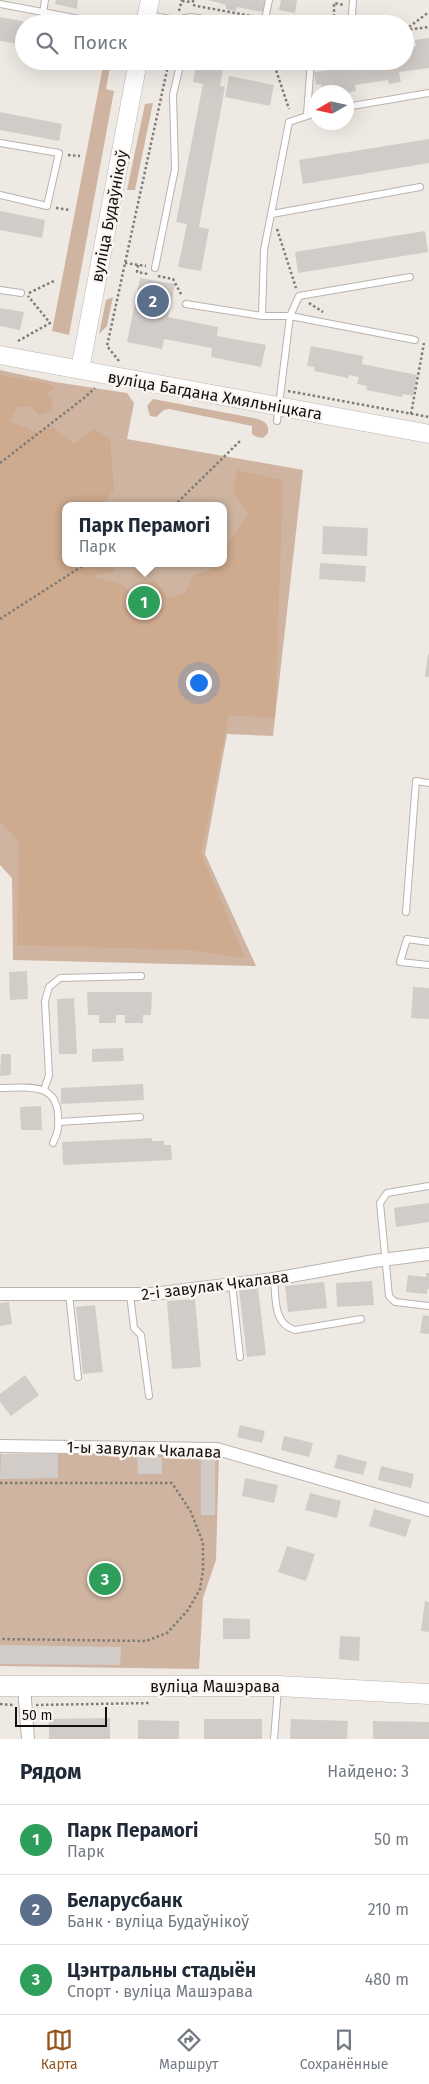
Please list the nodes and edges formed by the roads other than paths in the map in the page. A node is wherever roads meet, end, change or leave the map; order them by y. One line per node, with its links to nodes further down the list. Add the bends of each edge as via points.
1 (45, 0): 5 (lane)
2 (269, 0): 7 (lane)
3 (353, 0): 8 (lane)
4 (0, 4): 5 (lane)
5 (43, 13): 6 (lane)
6 (54, 15)
7 (265, 15)
8 (352, 15)
9 (136, 70): 28 (street, вуліца Будаўнікоў)
10 (179, 70): 19 (lane, via 173,95 174,169)
11 (311, 70): 14 (lane)
12 (429, 93): 13 (lane)
13 (354, 106)
14 (307, 114): 18 (lane, via 288,122)
15 (0, 143): 17 (lane, via 59,153 48,206)
16 (420, 187): 18 (lane)
17 (0, 195)
18 (272, 214): 24 (lane, via 264,250)
19 (155, 268)
20 (410, 277): 25 (lane, via 299,296)
21 (0, 290): 22 (lane)
22 (21, 293)
23 (186, 304): 24 (lane)
24 (262, 316): 25 (lane)
25 (290, 316): 26 (lane); 29 (lane)
26 (415, 340)
27 (0, 355): 28 (street, вуліца Багдана Хмяльніцкага)
28 (80, 370): 29 (street, вуліца Багдана Хмяльніцкага)
29 (277, 414): 30 (street, вуліца Багдана Хмяльніцкага)
30 (429, 434)
31 (429, 783): 32 (lane, via 416,781)
32 (406, 912)
33 (429, 942): 34 (lane, via 407,940 400,962)
34 (429, 965)
35 (142, 976): 37 (lane, via 60,978 49,987 45,1001 49,1075)
36 (0, 1088): 37 (lane)
37 (44, 1090): 39 (lane, via 58,1107)
38 (140, 1117): 39 (lane)
39 (58, 1122): 40 (lane)
40 (53, 1143)
41 (429, 1186): 43 (lane, via 387,1193 380,1203)
42 (429, 1254): 43 (street, 2-і завулак Чкалава)
43 (386, 1261): 44 (street, 2-і завулак Чкалава); 49 (lane, via 389,1296 395,1302)
44 (274, 1280): 45 (street, 2-і завулак Чкалава); 50 (lane, via 278,1317 286,1328 295,1330)
45 (232, 1284): 48 (street, 2-і завулак Чкалава); 51 (lane)
46 (0, 1294): 47 (street, 2-і завулак Чкалава)
47 (69, 1294): 48 (street, 2-і завулак Чкалава); 52 (lane)
48 (130, 1294): 53 (lane, via 134,1328 141,1335)
49 (429, 1306)
50 (361, 1319)
51 (240, 1358)
52 (78, 1377)
53 (149, 1396)
54 (0, 1446): 55 (street, 1-ы завулак Чкалава, via 217,1449)
55 (429, 1510)
56 (0, 1686): 59 (main road, вуліца Машэрава)
57 (278, 1686): 58 (main road, вуліца Машэрава); 59 (main road, вуліца Машэрава); 61 (lane)
58 (429, 1694)
59 (24, 1696): 60 (street)
60 (28, 1739)
61 (274, 1739)

